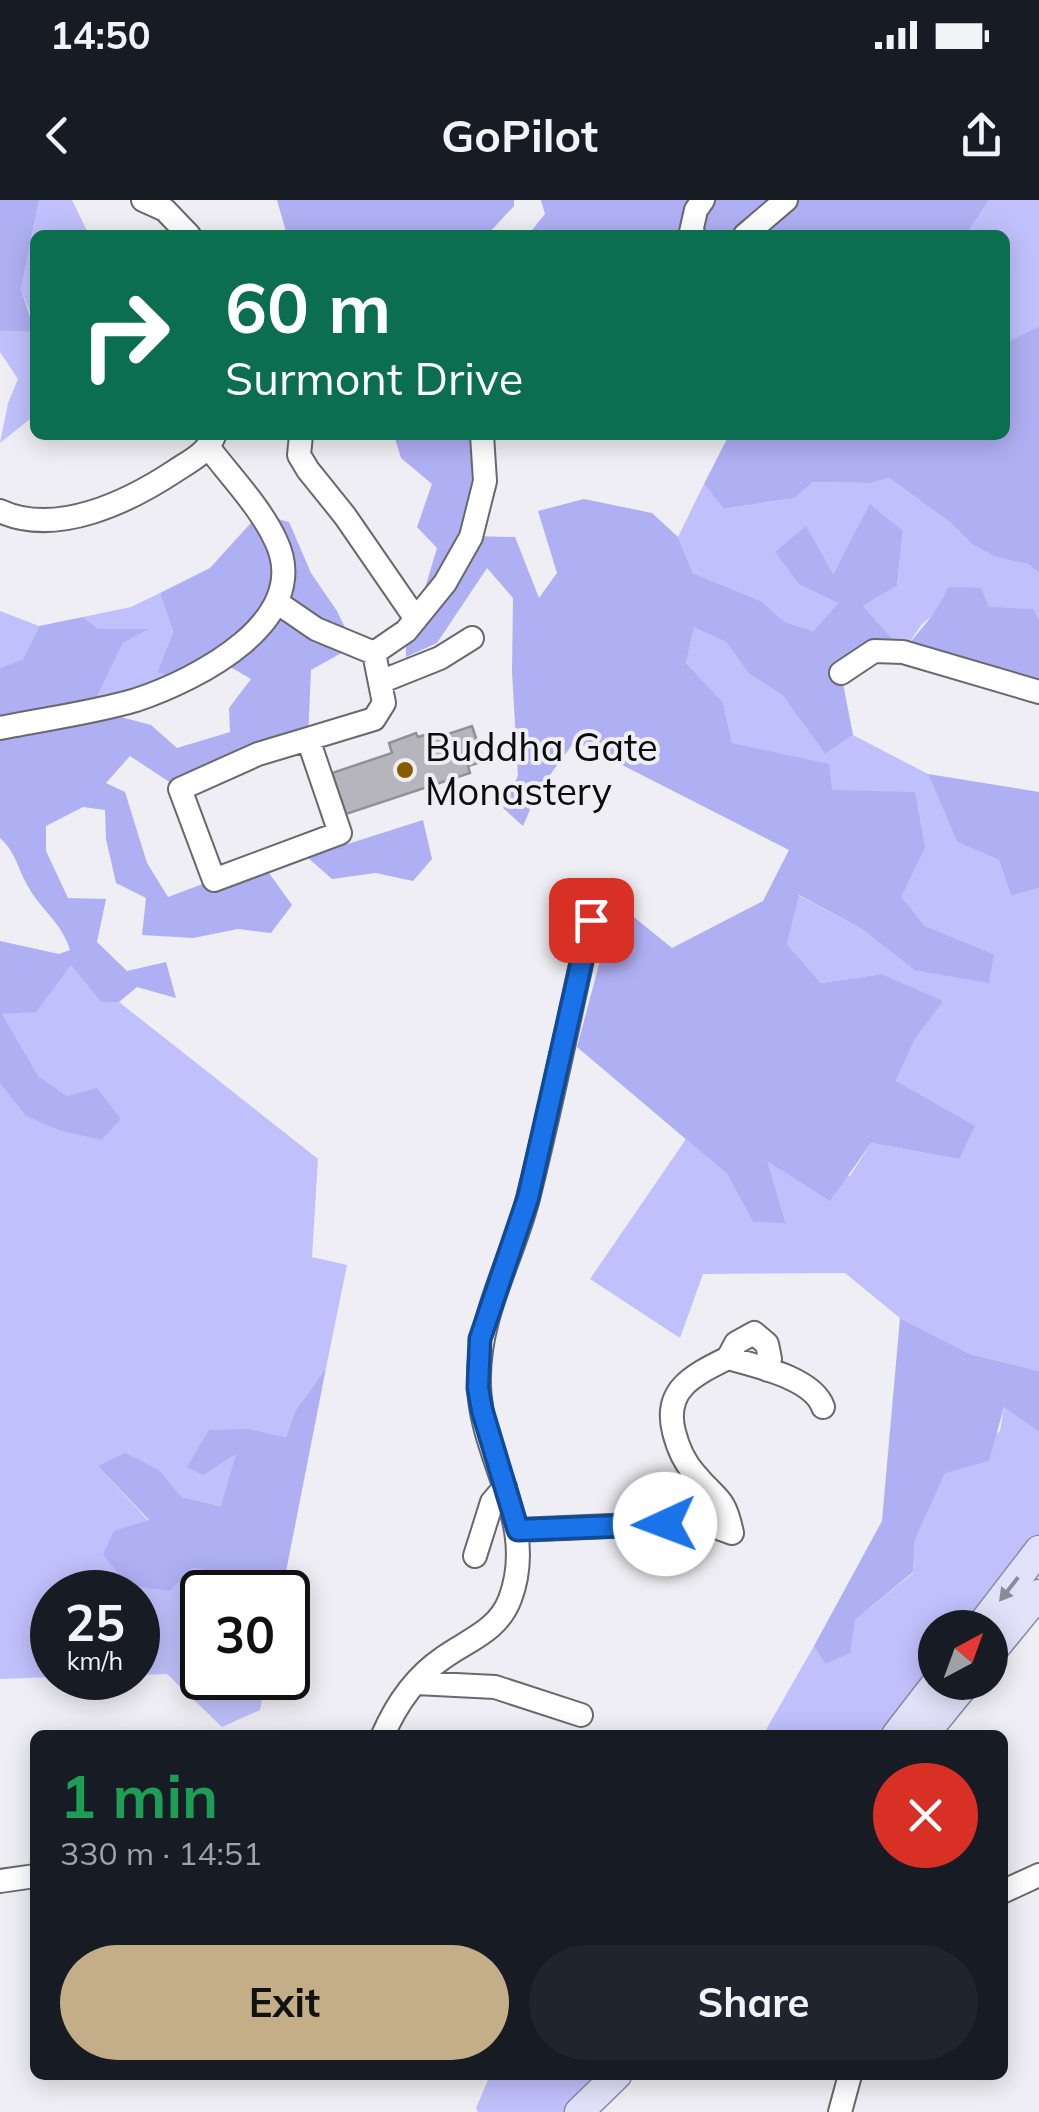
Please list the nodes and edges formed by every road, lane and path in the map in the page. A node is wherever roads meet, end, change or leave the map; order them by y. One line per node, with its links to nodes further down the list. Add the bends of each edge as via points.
1 (143, 200): 4 (street, via 165,210)
2 (703, 200): 5 (street)
3 (786, 200): 6 (street)
4 (183, 230)
5 (692, 230)
6 (751, 230)
7 (300, 440): 12 (street, via 299,455 308,470)
8 (482, 440): 12 (street, via 486,481 471,537)
9 (212, 442): 10 (street, via 114,506 64,518); 11 (street, via 278,544)
10 (0, 511)
11 (278, 602): 13 (street); 14 (street)
12 (416, 618): 16 (street)
13 (316, 629): 14 (street); 16 (street)
14 (256, 630): 20 (street, via 220,661 134,700)
15 (472, 638): 18 (street)
16 (374, 653): 18 (street)
17 (841, 673): 19 (street, via 874,651 903,652)
18 (380, 682): 21 (street, via 384,703 374,719)
19 (1039, 692)
20 (0, 728)
21 (308, 739): 21 (street, via 180,789 214,880 340,833)
22 (606, 896): 24 (street, via 591,920 518,1235 480,1339 478,1388)
23 (823, 1407): 25 (street, via 814,1391 728,1358 678,1390 669,1412 679,1451 726,1504 732,1533 702,1522)
24 (505, 1487): 25 (street); 27 (street, via 492,1502)
25 (518, 1530): 31 (street, via 509,1600 488,1631 440,1659)
26 (1039, 1550): 29 (main road, one-way to 29)
27 (475, 1556)
28 (1039, 1594): 30 (main road)
29 (993, 1610)
30 (1008, 1632)
31 (416, 1683): 34 (street, via 495,1687); 35 (street)
32 (922, 1700): 36 (main road)
33 (952, 1700): 37 (main road)
34 (580, 1715)
35 (386, 1730)
36 (900, 1730)
37 (928, 1730)
38 (1039, 1875): 41 (street)
39 (30, 1877): 40 (street)
40 (0, 1881)
41 (1008, 1889)
42 (612, 2080): 45 (main road)
43 (635, 2080): 46 (main road)
44 (849, 2080): 47 (street)
45 (580, 2112)
46 (604, 2112)
47 (840, 2112)

